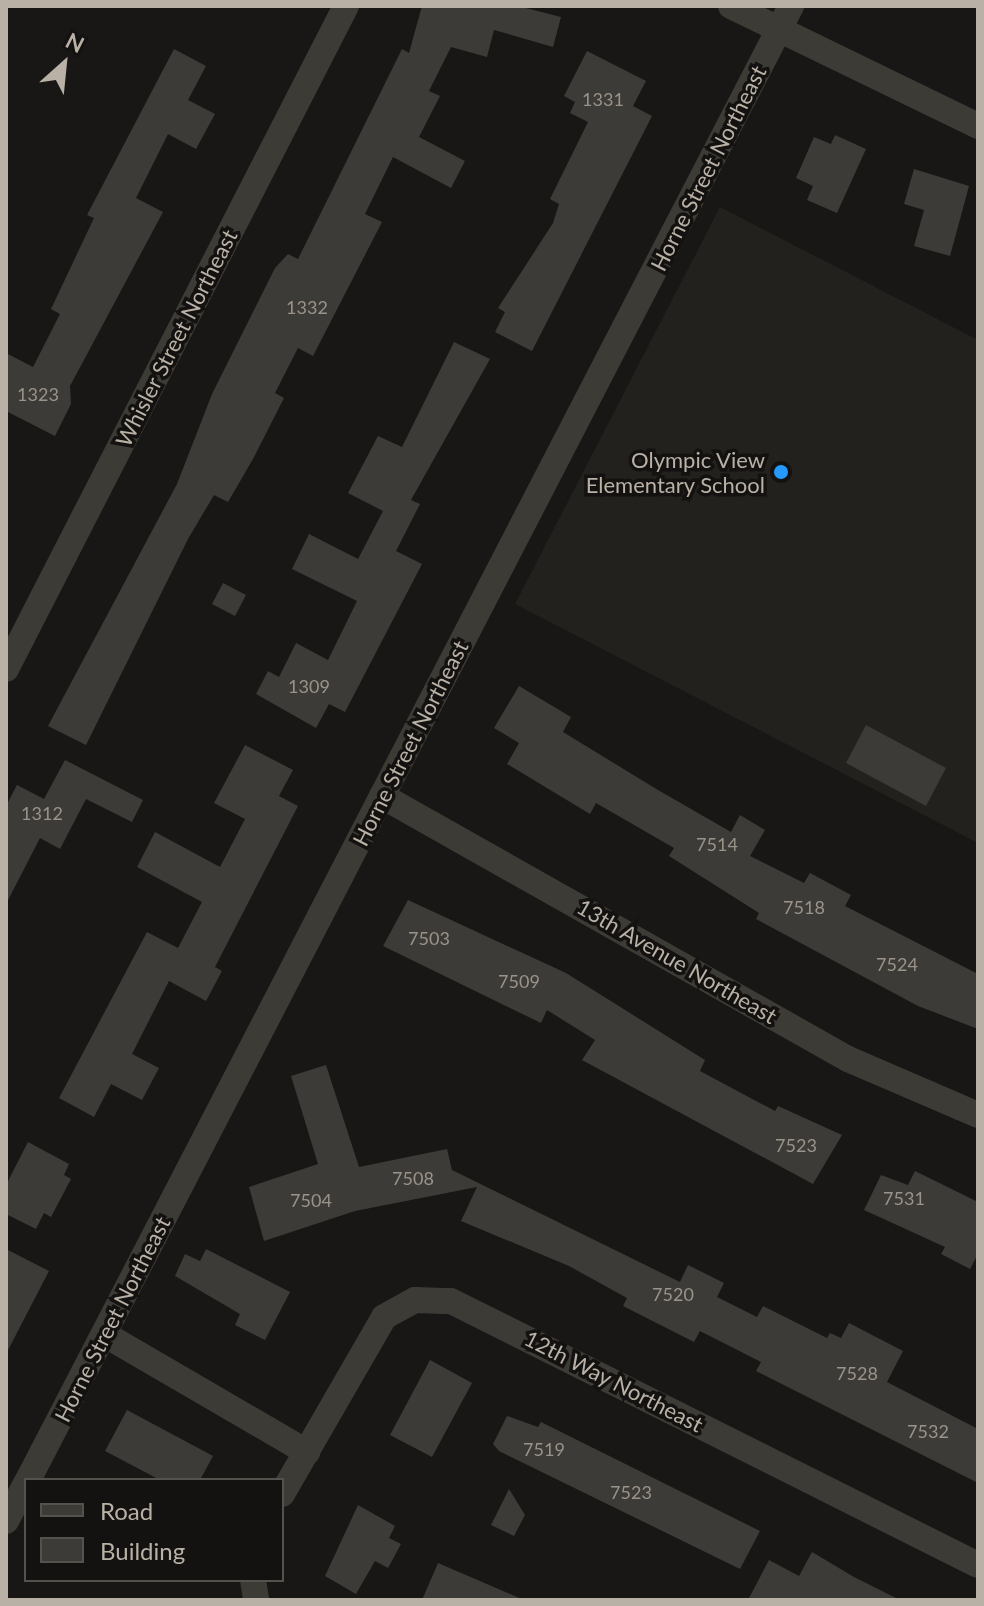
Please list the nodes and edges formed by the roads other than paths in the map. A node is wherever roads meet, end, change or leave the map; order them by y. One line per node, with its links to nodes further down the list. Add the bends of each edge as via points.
1 (346, 6): 5 (street, Whisler Street Northeast)
2 (731, 6): 3 (street)
3 (785, 18): 4 (street); 6 (street, Horne Street Northeast)
4 (978, 126)
5 (6, 669)
6 (382, 796): 7 (street, 13th Avenue Northeast, via 848,1059); 8 (street, Horne Street Northeast)
7 (978, 1115)
8 (104, 1334): 9 (street); 10 (street, Horne Street Northeast)
9 (307, 1452): 12 (street, 12th Way Northeast); 14 (street, 12th Way Northeast, via 384,1317 415,1300 451,1301)
10 (29, 1478)
11 (24, 1488): 13 (street, Horne Street Northeast)
12 (284, 1491)
13 (6, 1521)
14 (978, 1565)

